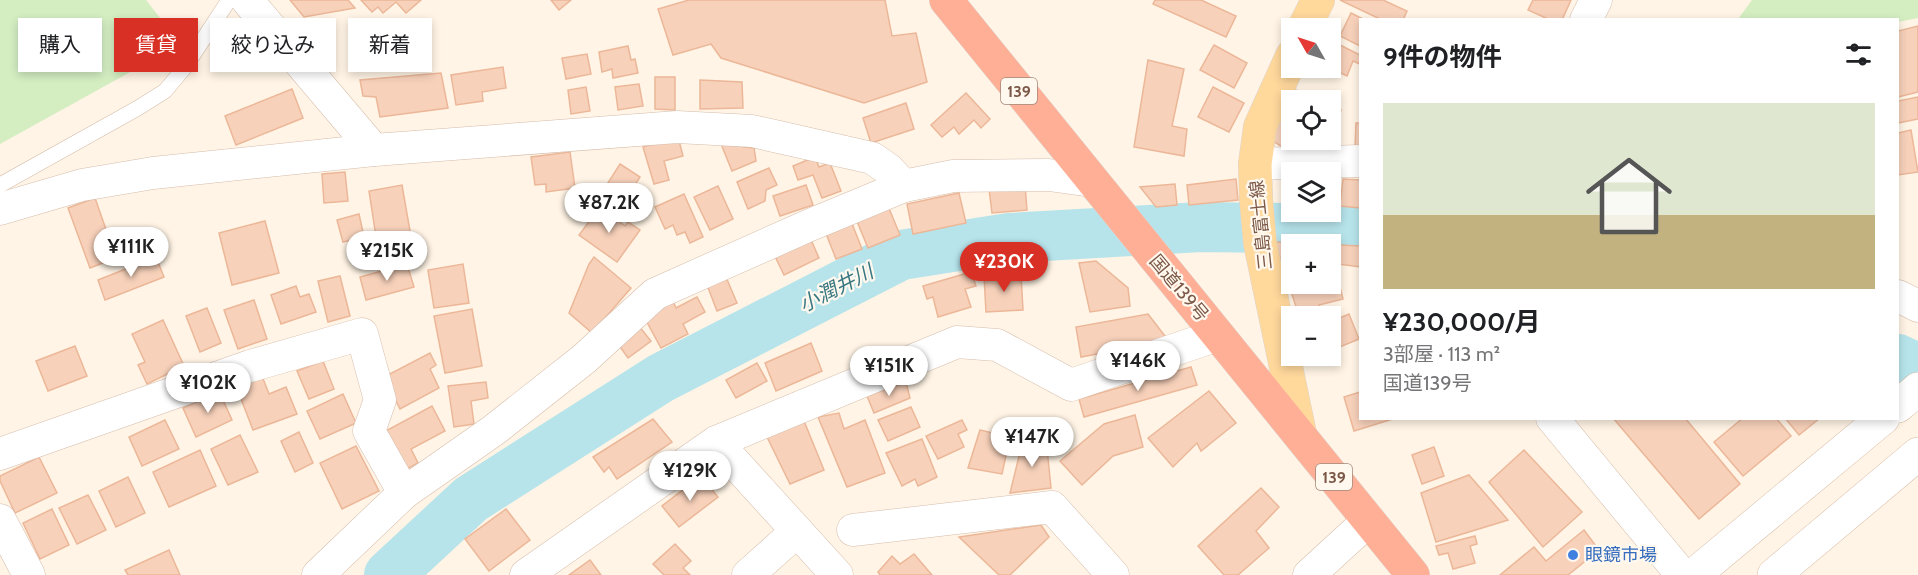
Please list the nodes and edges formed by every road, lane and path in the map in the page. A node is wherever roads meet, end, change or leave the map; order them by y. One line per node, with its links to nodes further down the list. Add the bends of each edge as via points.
1 (229, 0): 13 (lane, via 165,91)
2 (247, 0): 9 (street)
3 (946, 0): 12 (highway, 国道139号 / 139)
4 (1318, 0): 6 (main road)
5 (1596, 0): 7 (street)
6 (1309, 18)
7 (1587, 18)
8 (1282, 78): 11 (main road, 三島富士線, via 1260,127)
9 (374, 150): 14 (street, via 677,127 752,132 872,158); 15 (street, via 153,173 82,185)
10 (1359, 161): 11 (street)
11 (1255, 164): 21 (main road, 三島富士線, via 1260,243)
12 (1092, 181): 14 (street, via 1049,175 954,176); 18 (highway, 国道139号 / 139)
13 (0, 185)
14 (904, 186): 25 (street, via 655,294 584,359 494,430)
15 (0, 209)
16 (1899, 296): 17 (street)
17 (1918, 306)
18 (1218, 335): 21 (highway, 国道139号 / 139); 22 (street, via 1071,384 998,345 957,342)
19 (1554, 420): 38 (street)
20 (1883, 420): 39 (street)
21 (1300, 434): 27 (highway, 国道139号 / 139)
22 (716, 442): 29 (street); 32 (street)
23 (0, 454): 25 (street, via 250,366 362,334 381,400 369,431)
24 (1918, 454): 40 (street)
25 (404, 493): 31 (street)
26 (0, 519): 30 (street)
27 (1369, 520): 36 (street); 37 (highway, 国道139号 / 139)
28 (853, 530): 35 (street, via 1052,507)
29 (797, 531): 33 (street); 34 (street)
30 (29, 575)
31 (318, 575)
32 (526, 575)
33 (748, 575)
34 (837, 575)
35 (1113, 575)
36 (1309, 575)
37 (1413, 575)
38 (1682, 575)
39 (1694, 575)
40 (1774, 575)

